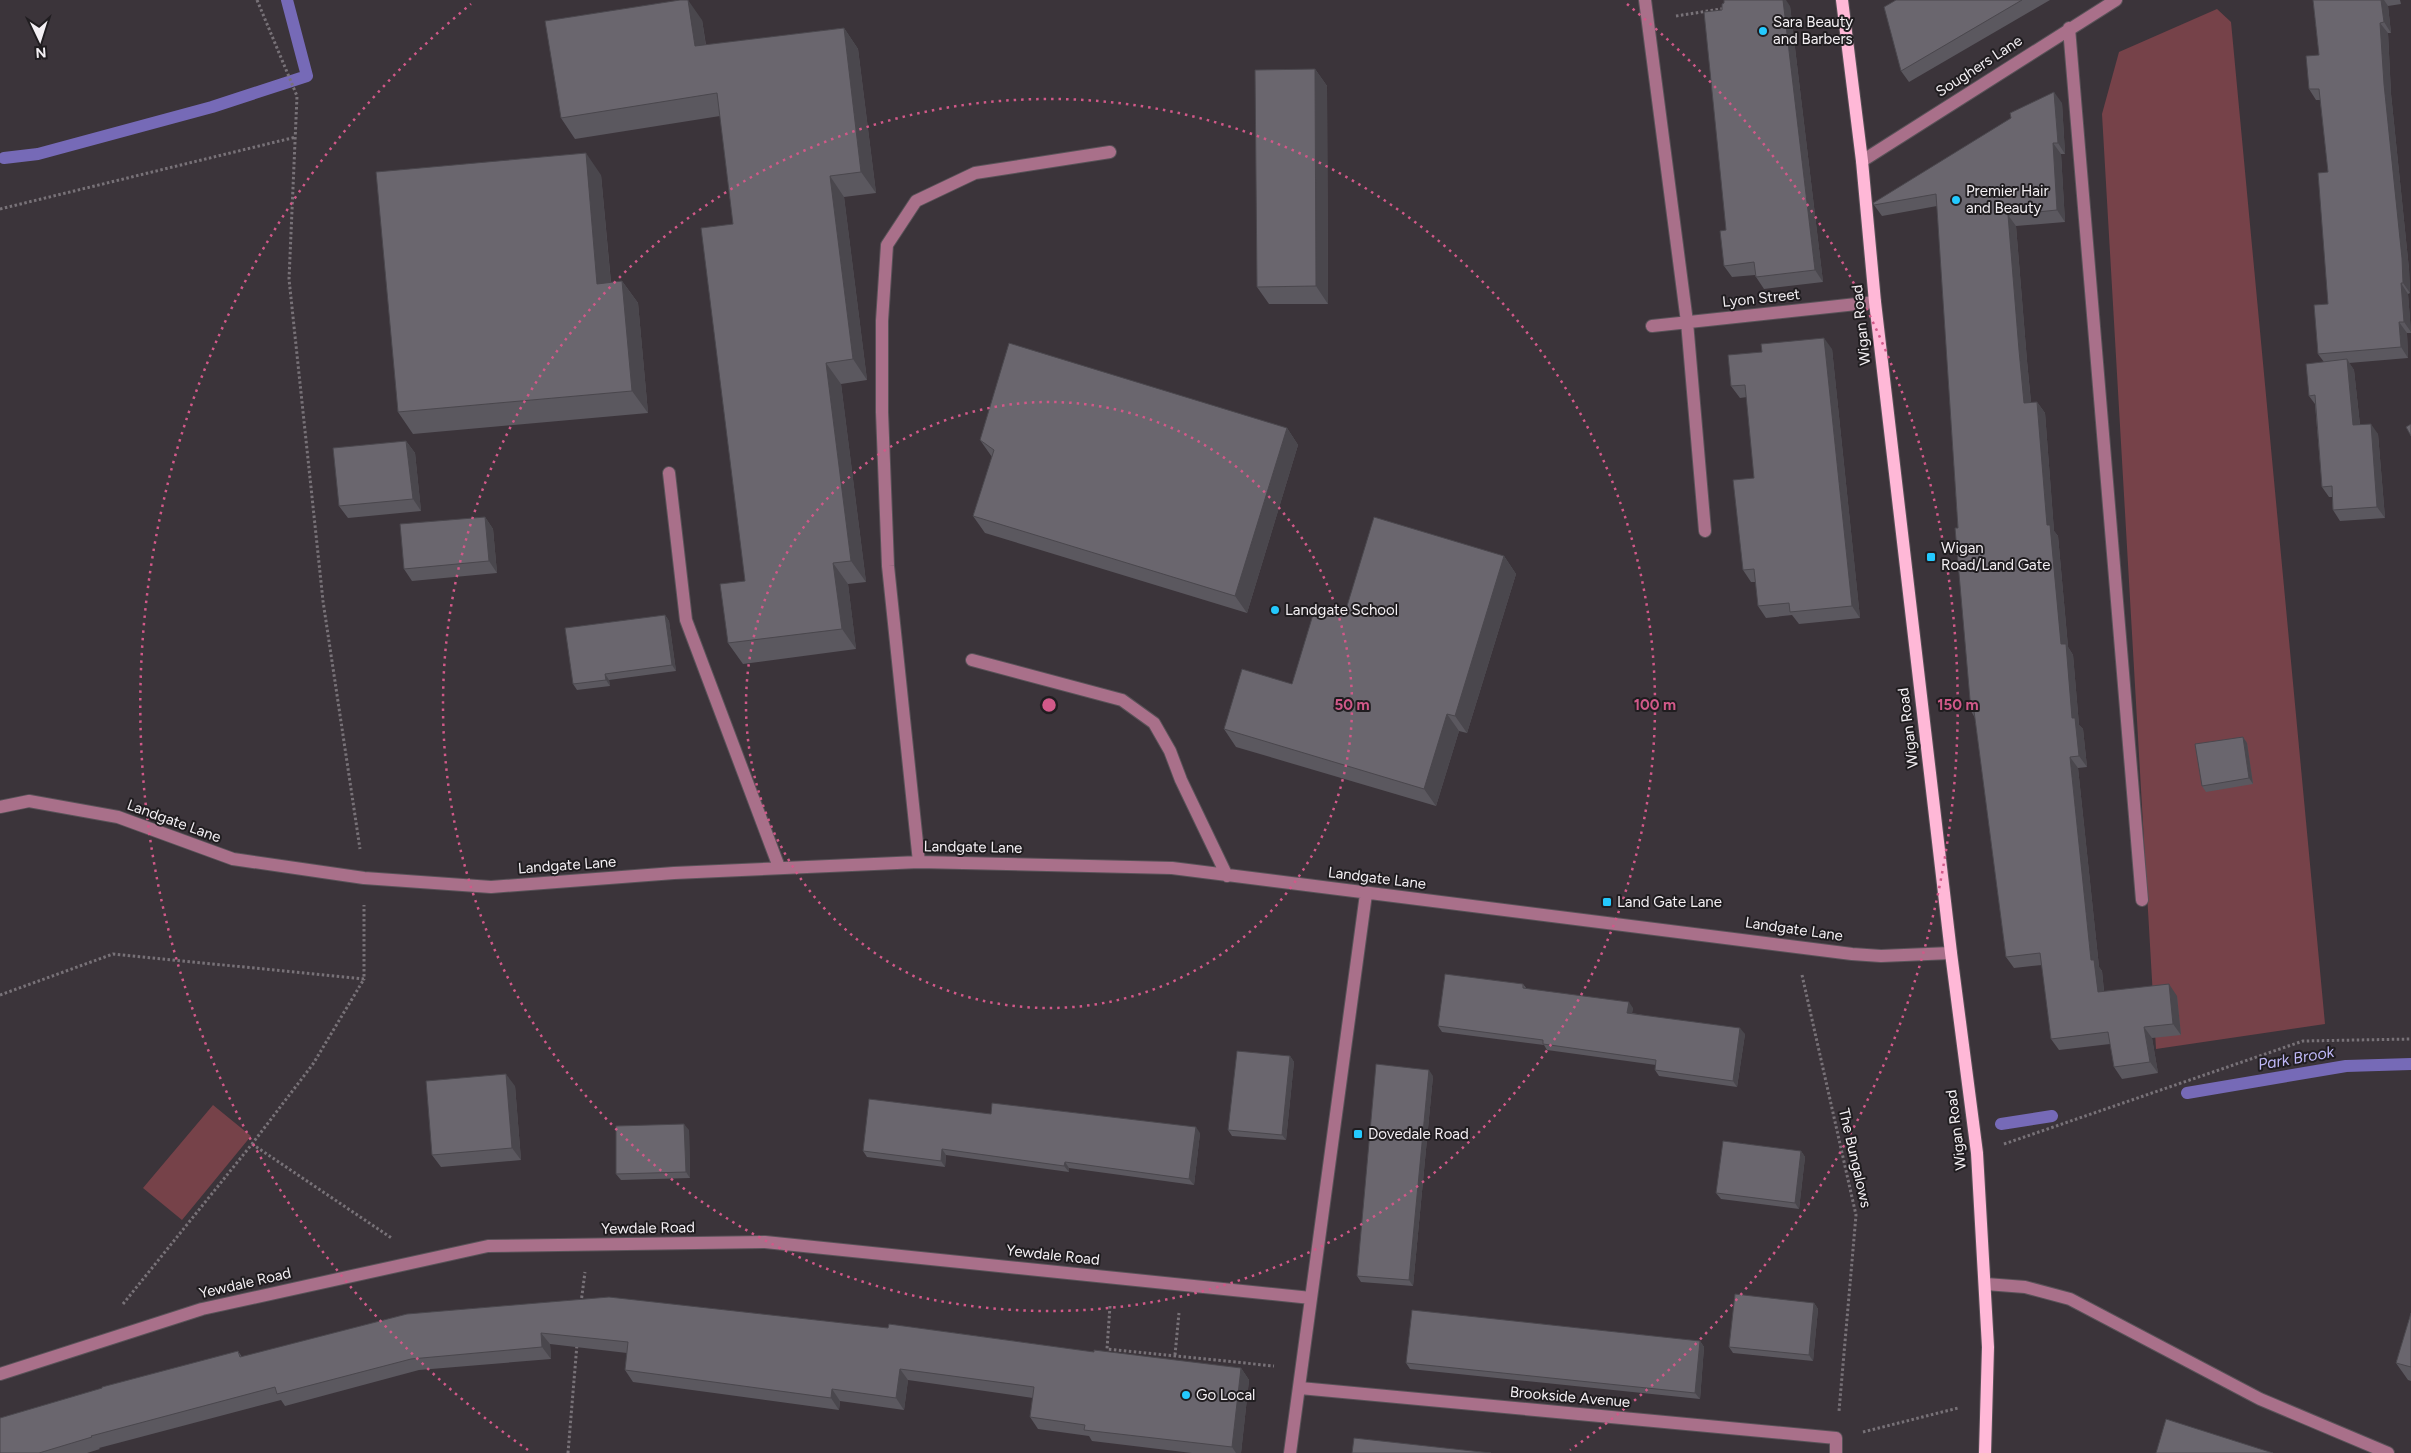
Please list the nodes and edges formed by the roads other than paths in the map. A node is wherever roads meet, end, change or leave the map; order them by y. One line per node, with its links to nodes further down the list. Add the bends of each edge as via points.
1 (1645, 0): 8 (street)
2 (1842, 0): 6 (main road, Wigan Road)
3 (2116, 0): 4 (street, Soughers Lane)
4 (2069, 28): 6 (street, Soughers Lane); 18 (street)
5 (1110, 152): 14 (street, via 975,174 916,201 887,244 882,321 882,412 888,566)
6 (1862, 162): 7 (main road, Wigan Road)
7 (1875, 302): 8 (street, Lyon Street); 19 (main road, Wigan Road)
8 (1687, 322): 9 (street, Lyon Street); 11 (street)
9 (1652, 326)
10 (669, 473): 15 (street, via 686,620)
11 (1704, 531)
12 (972, 660): 16 (street, via 1122,700 1154,722)
13 (0, 807): 15 (street, Landgate Lane, via 29,801 109,816 233,859 364,878 491,887)
14 (919, 862): 15 (street, Landgate Lane); 16 (street, Landgate Lane, via 1172,868)
15 (779, 867)
16 (1228, 876): 17 (street, Landgate Lane)
17 (1366, 894): 19 (street, Landgate Lane, via 1881,956); 21 (street)
18 (2142, 900)
19 (1951, 953): 20 (main road, Wigan Road, via 1976,1153)
20 (1986, 1284): 26 (main road, Wigan Road, via 1988,1401); 27 (street, via 2032,1289 2070,1299 2260,1399)
21 (1311, 1298): 22 (street, Yewdale Road, via 765,1242 488,1246 202,1309); 23 (street)
22 (0, 1374)
23 (1300, 1388): 24 (street); 25 (street, Brookside Avenue, via 1836,1438)
24 (1290, 1453)
25 (1836, 1453)
26 (1985, 1453)
27 (2388, 1453)

